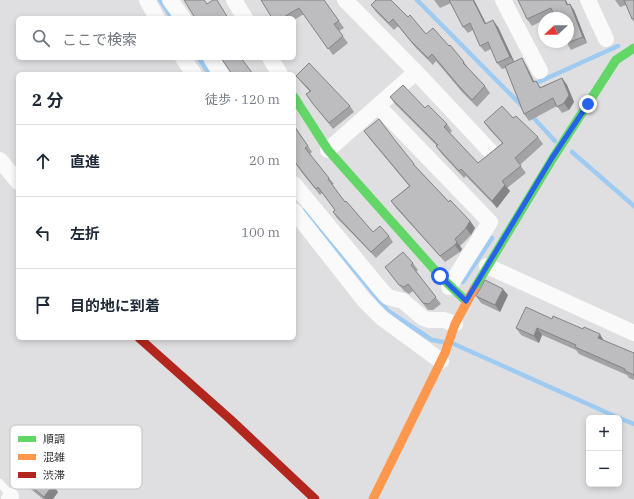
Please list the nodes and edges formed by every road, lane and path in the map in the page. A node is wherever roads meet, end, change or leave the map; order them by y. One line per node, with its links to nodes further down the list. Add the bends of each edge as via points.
1 (147, 0): 7 (street)
2 (170, 0): 8 (street)
3 (234, 0): 9 (street)
4 (345, 0): 19 (street)
5 (503, 0): 15 (street)
6 (588, 0): 10 (street)
7 (156, 16)
8 (182, 16)
9 (244, 16)
10 (606, 39)
11 (634, 48): 28 (street, via 616,60 552,158)
12 (184, 60): 16 (street)
13 (212, 60): 17 (street)
14 (271, 60): 18 (street)
15 (540, 71)
16 (193, 72)
17 (220, 72)
18 (279, 72)
19 (416, 72): 21 (street); 23 (street)
20 (296, 100): 22 (street)
21 (378, 106): 22 (street); 29 (street, via 490,222)
22 (328, 150): 29 (street)
23 (490, 150)
24 (0, 160): 25 (street)
25 (16, 180)
26 (296, 191): 31 (street, via 383,292)
27 (296, 214): 31 (street, via 364,300)
28 (487, 266): 30 (street); 33 (street)
29 (449, 287): 30 (street)
30 (466, 301): 32 (street)
31 (380, 303): 32 (street, via 403,301 423,318); 35 (street, via 382,318)
32 (455, 324): 35 (street)
33 (634, 333)
34 (141, 340): 38 (street)
35 (446, 349): 39 (street)
36 (0, 483): 37 (lane)
37 (11, 498)
38 (314, 499)
39 (373, 499)

